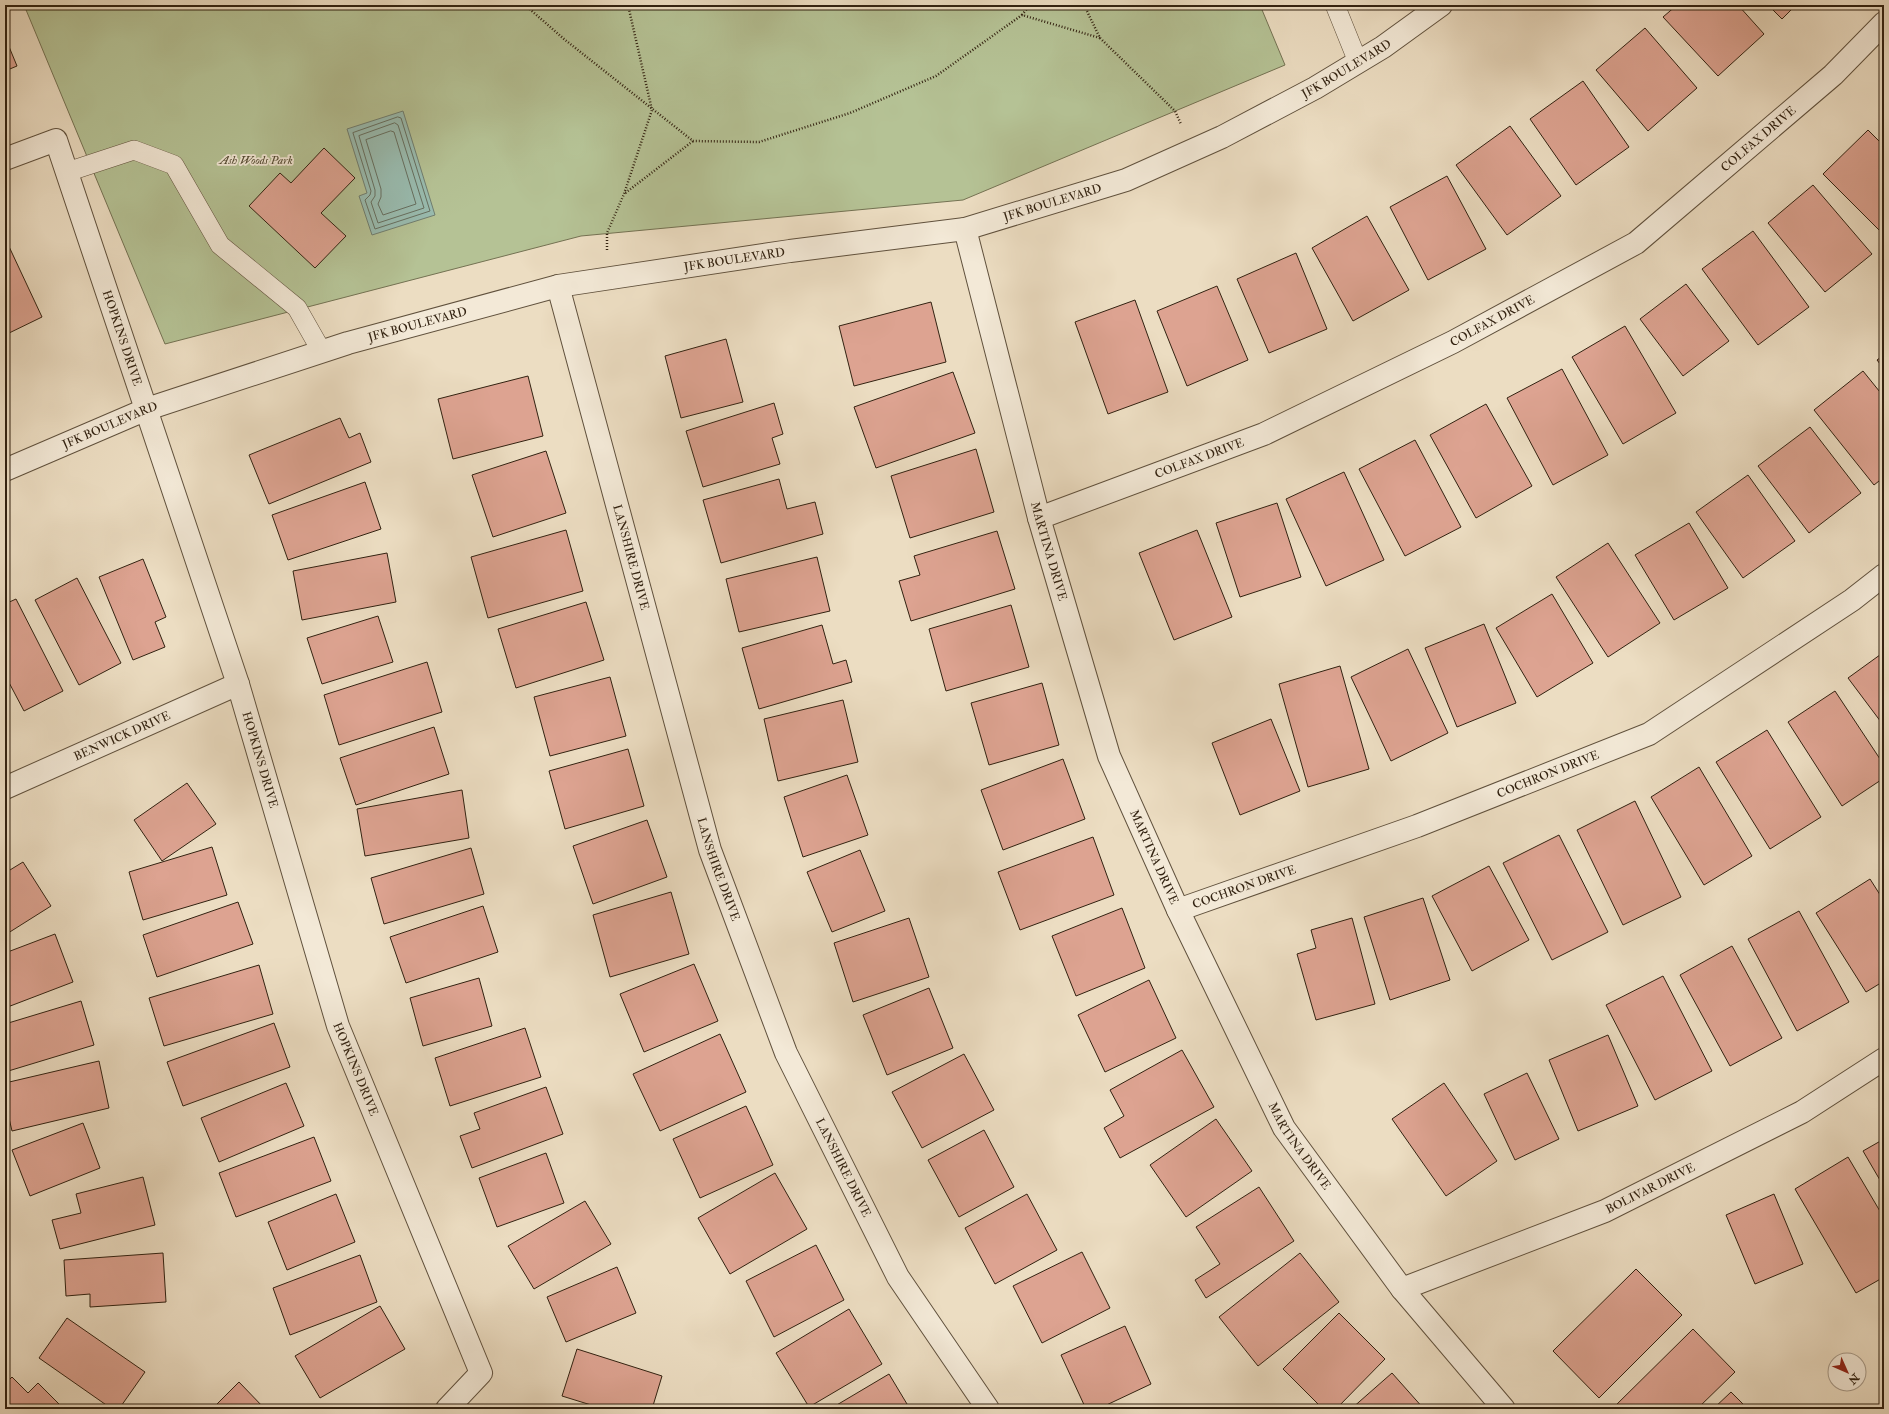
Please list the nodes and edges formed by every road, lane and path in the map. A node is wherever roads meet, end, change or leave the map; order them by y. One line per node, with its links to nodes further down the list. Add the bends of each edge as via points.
1 (525, 5): 11 (path)
2 (628, 5): 11 (path)
3 (1030, 5): 7 (path)
4 (1084, 5): 9 (path)
5 (1335, 5): 10 (lane)
6 (1441, 5): 10 (street, JFK BOULEVARD)
7 (1022, 15): 9 (path); 12 (path, via 936,76 850,113 759,142)
8 (1884, 23): 23 (street, COLFAX DRIVE, via 1833,74 1636,243 1453,342 1264,434)
9 (1100, 38): 13 (path, via 1175,111)
10 (1358, 62): 13 (street, JFK BOULEVARD, via 1309,91)
11 (652, 110): 12 (path); 16 (path)
12 (693, 142): 16 (path)
13 (1193, 150): 17 (street, JFK BOULEVARD, via 1126,180)
14 (5, 159): 15 (street, HOPKINS DRIVE, via 56,140)
15 (67, 172): 20 (lane, via 134,150 174,164 220,245 297,308); 21 (street, HOPKINS DRIVE)
16 (624, 194): 18 (path, via 607,233)
17 (965, 229): 18 (street, JFK BOULEVARD, via 790,250); 23 (street, MARTINA DRIVE)
18 (606, 279): 19 (street, JFK BOULEVARD)
19 (558, 286): 20 (street, JFK BOULEVARD); 31 (street, LANSHIRE DRIVE, via 710,850 786,1053 898,1277)
20 (322, 352): 21 (street, JFK BOULEVARD)
21 (147, 409): 22 (street, JFK BOULEVARD); 25 (street, HOPKINS DRIVE)
22 (5, 470)
23 (1039, 518): 27 (street, MARTINA DRIVE, via 1109,756)
24 (1884, 575): 27 (street, COCHRON DRIVE, via 1852,600 1649,734 1417,826)
25 (238, 684): 26 (street, BENWICK DRIVE); 30 (street, HOPKINS DRIVE, via 338,1026 481,1373)
26 (5, 788)
27 (1178, 910): 29 (street, MARTINA DRIVE, via 1284,1128)
28 (1884, 1059): 29 (street, BOLIVAR DRIVE, via 1802,1112 1605,1211)
29 (1402, 1289): 32 (street, MARTINA DRIVE)
30 (447, 1409)
31 (988, 1409)
32 (1504, 1409)

